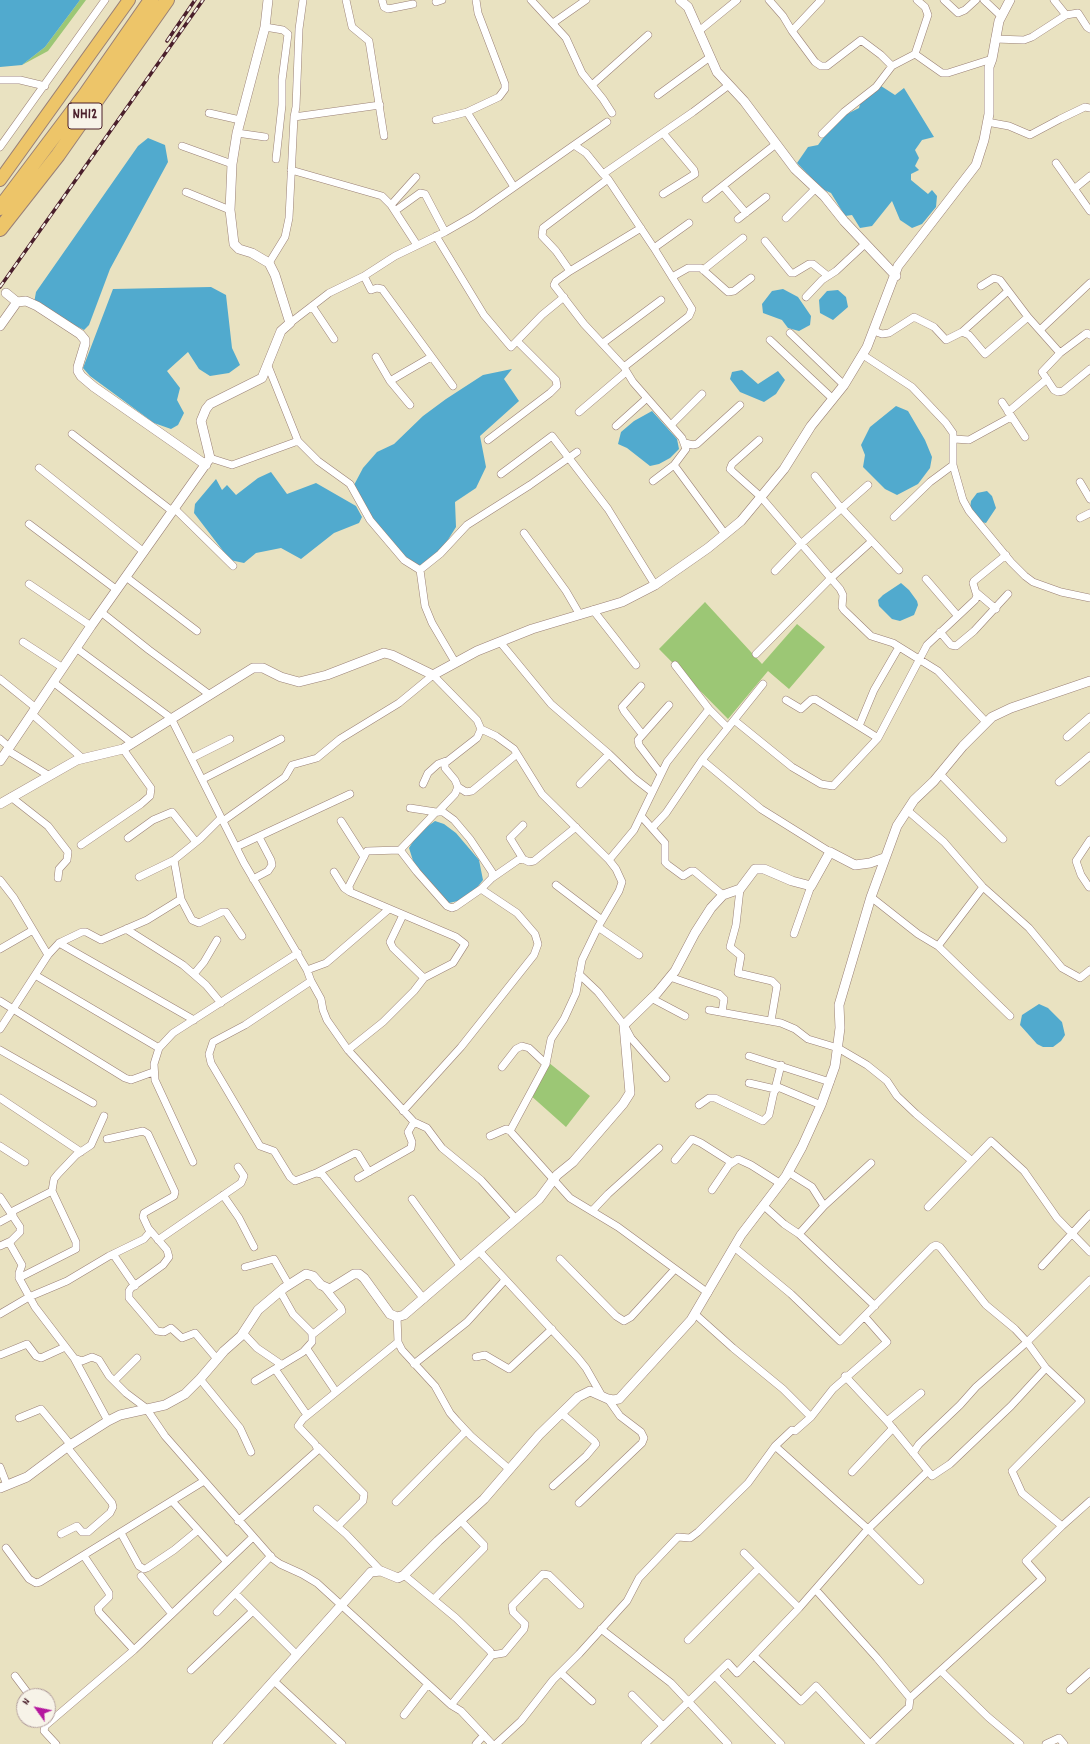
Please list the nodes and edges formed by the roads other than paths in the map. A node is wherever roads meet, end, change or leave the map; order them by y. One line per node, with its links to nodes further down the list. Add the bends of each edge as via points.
1 (105, 0): 39 (street)
2 (129, 0): 69 (main road)
3 (151, 0): 79 (highway, NH12, via 85,95)
4 (166, 0): 88 (highway, NH12, via 58,155)
5 (268, 0): 26 (street)
6 (303, 0): 43 (street, via 298,42)
7 (346, 0): 41 (street, via 350,23 354,30 369,41)
8 (382, 0): 22 (street, via 384,7 388,9)
9 (476, 0): 45 (street, via 478,13 505,88 499,97)
10 (531, 0): 25 (street)
11 (586, 0): 25 (street)
12 (680, 0): 28 (street, via 688,7)
13 (737, 0): 28 (street)
14 (769, 0): 29 (street)
15 (821, 0): 29 (street)
16 (917, 0): 32 (street, via 928,15)
17 (944, 0): 18 (street, via 958,13)
18 (976, 0)
19 (984, 0): 24 (street)
20 (1010, 0): 24 (street)
21 (1054, 0): 23 (street)
22 (413, 4)
23 (1066, 14): 27 (street, via 1078,13); 31 (street, via 1024,40)
24 (1001, 16): 31 (street)
25 (553, 23): 37 (street, via 566,38 582,73)
26 (265, 27): 42 (street, via 284,30 288,34 282,80); 49 (street)
27 (1090, 29)
28 (698, 31): 33 (street)
29 (792, 31): 35 (street, via 815,62 821,66 827,66 861,40)
30 (648, 35): 37 (street)
31 (995, 39): 34 (street)
32 (914, 54): 34 (street, via 942,73); 35 (street)
33 (710, 57): 38 (street, via 717,72); 40 (street)
34 (992, 59): 52 (street, via 989,67)
35 (892, 66): 55 (street, via 876,87 844,112)
36 (0, 80): 39 (street, via 20,80)
37 (592, 85): 47 (street)
38 (729, 85): 54 (street); 58 (street)
39 (45, 86): 61 (street)
40 (658, 95)
41 (380, 105): 48 (street); 56 (street)
42 (282, 106): 43 (street); 62 (street)
43 (296, 107): 48 (street)
44 (1090, 108): 52 (street, via 1085,107 1030,135 1010,126)
45 (467, 112): 50 (street); 71 (street)
46 (208, 113): 49 (street)
47 (612, 113)
48 (294, 117): 65 (street)
49 (240, 120): 53 (street)
50 (436, 120)
51 (607, 122): 59 (street)
52 (987, 122): 102 (street, via 976,165 898,266)
53 (237, 133): 57 (street); 64 (street)
54 (663, 133): 68 (street); 75 (street, via 695,174)
55 (822, 134)
56 (384, 136)
57 (265, 137)
58 (776, 144): 70 (street); 72 (street, via 796,169)
59 (574, 145): 68 (street, via 586,153); 71 (street)
60 (182, 146): 64 (street)
61 (0, 147)
62 (276, 159)
63 (1056, 163): 73 (street)
64 (232, 164): 80 (street)
65 (291, 170): 78 (street, via 380,195); 96 (street, via 289,218 285,237)
66 (1090, 176): 73 (street)
67 (416, 177): 78 (street)
68 (605, 177): 87 (street); 98 (street, via 543,228 542,236)
69 (0, 180)
70 (723, 186): 77 (street); 83 (street)
71 (514, 187): 89 (street)
72 (816, 188): 84 (street); 94 (street)
73 (1074, 189): 81 (street)
74 (186, 192): 80 (street)
75 (663, 194)
76 (766, 197): 83 (street)
77 (706, 199)
78 (391, 205): 82 (street)
79 (0, 208)
80 (230, 210): 96 (street, via 234,244 239,249)
81 (1090, 211)
82 (395, 212): 89 (street, via 422,193 426,195); 93 (street)
83 (746, 212): 85 (street)
84 (786, 218)
85 (738, 219)
86 (689, 223): 95 (street)
87 (641, 228): 95 (street); 98 (street)
88 (0, 229)
89 (445, 232): 90 (street)
90 (436, 236): 93 (street); 123 (street, via 484,315 511,347)
91 (743, 238): 97 (street)
92 (765, 241): 101 (street, via 791,273 813,264)
93 (417, 244): 99 (street)
94 (864, 244): 101 (street); 102 (street)
95 (654, 248): 100 (street)
96 (270, 263): 114 (street)
97 (703, 270): 100 (street, via 688,268); 103 (street, via 728,292 734,291)
98 (570, 271): 108 (street, via 554,285)
99 (364, 276): 112 (street, via 329,293); 128 (street, via 371,290 382,289)
100 (672, 276): 131 (street, via 692,313)
101 (828, 276): 109 (street)
102 (896, 276): 117 (street)
103 (751, 278)
104 (1090, 283): 116 (street)
105 (981, 286): 106 (street, via 998,278)
106 (1008, 291): 113 (street); 118 (street)
107 (6, 293): 111 (street)
108 (564, 297): 123 (street); 124 (street, via 584,324)
109 (806, 297)
110 (661, 300): 124 (street)
111 (18, 302): 115 (street); 155 (street, via 26,300 84,337 85,344 78,367 80,376)
112 (312, 306): 114 (street); 121 (street)
113 (1028, 317): 116 (street); 118 (street, via 985,354 969,335)
114 (290, 323): 129 (street, via 280,331)
115 (0, 326)
116 (1040, 330): 125 (street)
117 (874, 331): 118 (street, via 889,333 914,317 934,326 946,340); 126 (street)
118 (962, 332)
119 (790, 333): 134 (street)
120 (1090, 335): 125 (street, via 1086,333)
121 (334, 339)
122 (770, 340): 138 (street)
123 (516, 341): 148 (street, via 556,380 557,386)
124 (603, 343): 131 (street)
125 (1060, 353): 132 (street, via 1043,369)
126 (863, 355): 134 (street); 150 (street, via 912,387 946,423 953,433)
127 (376, 357): 133 (street)
128 (431, 357): 133 (street); 135 (street)
129 (268, 366): 151 (street); 155 (street, via 262,378 210,404 206,409 201,421)
130 (1090, 369): 132 (street, via 1060,392 1054,390)
131 (625, 370): 137 (street); 142 (street)
132 (1047, 379): 143 (street)
133 (390, 381): 140 (street)
134 (844, 385): 138 (street)
135 (453, 386)
136 (702, 394): 144 (street)
137 (647, 398): 144 (street); 145 (street)
138 (833, 399): 164 (street)
139 (1002, 402): 143 (street)
140 (410, 405)
141 (740, 405): 152 (street, via 697,444)
142 (579, 412)
143 (1010, 414): 147 (street); 150 (street, via 969,440)
144 (672, 425): 152 (street)
145 (616, 426)
146 (72, 434): 167 (street)
147 (1025, 437)
148 (488, 440)
149 (759, 440): 164 (street, via 732,464 730,469)
150 (954, 440): 157 (street)
151 (298, 441): 155 (street, via 232,465); 179 (street, via 318,461 350,484 370,520 404,560)
152 (685, 443): 156 (street, via 686,448)
153 (577, 452): 154 (street)
154 (568, 458): 159 (street, via 552,436); 179 (street, via 467,525 440,554); 186 (street, via 608,509)
155 (208, 462): 167 (street)
156 (674, 465): 161 (street); 173 (street)
157 (953, 466): 169 (street, via 930,482); 177 (street, via 959,490 969,511)
158 (39, 468): 176 (street)
159 (501, 474)
160 (815, 476): 166 (street)
161 (653, 480)
162 (1080, 482): 165 (street)
163 (868, 485): 166 (street)
164 (761, 497): 173 (street, via 741,521); 175 (street)
165 (1090, 499)
166 (841, 508): 174 (street); 175 (street)
167 (173, 510): 176 (street); 178 (street)
168 (1090, 513): 170 (street)
169 (894, 517)
170 (1080, 518)
171 (29, 524): 187 (street)
172 (524, 533): 194 (street, via 562,585)
173 (725, 534): 186 (street)
174 (872, 540): 180 (street); 183 (street)
175 (802, 543): 181 (street); 183 (street)
176 (144, 552): 182 (street)
177 (1006, 556): 188 (street, via 974,581); 190 (street, via 1033,582 1061,592)
178 (233, 566)
179 (420, 570): 205 (street, via 425,606)
180 (898, 570)
181 (775, 571)
182 (126, 577): 187 (street); 197 (street)
183 (831, 578): 201 (street, via 842,592 844,610 871,636); 203 (street)
184 (926, 579): 195 (street)
185 (30, 584): 196 (street)
186 (655, 585): 192 (street, via 622,602)
187 (116, 590): 193 (street)
188 (977, 593): 191 (street); 195 (street, via 975,600)
189 (1008, 594): 191 (street)
190 (1090, 598)
191 (996, 609): 198 (street, via 956,646 951,645)
192 (593, 610): 194 (street); 206 (street)
193 (101, 612): 196 (street); 215 (street)
194 (580, 615): 200 (street, via 532,629)
195 (957, 615): 198 (street)
196 (91, 626): 202 (street)
197 (198, 631)
198 (940, 632): 204 (street, via 927,645)
199 (23, 642): 208 (street)
200 (500, 642): 205 (street); 237 (street, via 551,704)
201 (899, 647): 204 (street); 224 (street, via 874,690)
202 (76, 648): 208 (street); 221 (street)
203 (756, 654)
204 (920, 658): 223 (street, via 949,682); 229 (street)
205 (455, 662): 209 (street)
206 (636, 665)
207 (675, 665): 218 (street)
208 (63, 668): 212 (street)
209 (433, 675): 215 (street, via 384,653 327,675 299,682 263,668 253,668); 226 (street, via 477,720); 260 (street, via 399,703 340,739 318,758 292,765 285,777)
210 (0, 679): 219 (street)
211 (1090, 681): 223 (street, via 1010,708)
212 (53, 682): 219 (street); 233 (street)
213 (763, 684): 222 (street)
214 (641, 686): 227 (street, via 622,707)
215 (210, 695): 221 (street)
216 (786, 700): 224 (street, via 801,709 815,699)
217 (669, 705): 227 (street)
218 (709, 709): 225 (street); 244 (street, via 678,746)
219 (34, 711): 234 (street); 239 (street)
220 (1090, 717): 228 (street)
221 (171, 718): 233 (street); 240 (street)
222 (734, 720): 225 (street); 229 (street, via 792,767 828,786 838,782)
223 (986, 722): 245 (street)
224 (860, 726): 229 (street)
225 (727, 727): 242 (street)
226 (481, 729): 236 (street, via 507,744); 243 (street, via 476,738)
227 (642, 734): 244 (street, via 638,740 639,745)
228 (1067, 737)
229 (878, 738)
230 (0, 739): 234 (street)
231 (230, 739): 240 (street)
232 (281, 739): 247 (street)
233 (132, 743): 235 (street)
234 (8, 749): 241 (street); 246 (street)
235 (123, 749): 239 (street); 270 (street, via 151,788 150,796)
236 (517, 754): 251 (street, via 472,791 466,792); 263 (street, via 542,794)
237 (609, 754): 250 (street); 252 (street)
238 (1090, 756): 248 (street)
239 (82, 758): 246 (street)
240 (192, 758): 247 (street)
241 (0, 760)
242 (702, 760): 264 (street, via 673,803); 273 (street, via 761,809)
243 (446, 761): 249 (street, via 428,773); 251 (street, via 445,768)
244 (661, 774): 252 (street)
245 (940, 774): 257 (street); 267 (street)
246 (48, 775): 254 (street)
247 (203, 779): 260 (street)
248 (1059, 782)
249 (423, 784)
250 (580, 784)
251 (458, 787): 258 (street, via 455,794)
252 (652, 792): 259 (street)
253 (350, 794): 265 (street)
254 (11, 797): 255 (street); 281 (street, via 48,826 68,852 67,860 59,869)
255 (0, 804)
256 (410, 808): 258 (street)
257 (907, 810): 275 (street, via 897,826); 288 (street, via 944,842)
258 (437, 812): 272 (street); 282 (street, via 454,820 470,839 492,872)
259 (642, 817): 264 (street); 278 (street, via 625,843)
260 (222, 819): 269 (street); 271 (street)
261 (341, 821): 274 (street)
262 (523, 825): 276 (street, via 510,838)
263 (576, 827): 276 (street, via 534,861); 278 (street)
264 (652, 828): 292 (street, via 665,844 665,862 668,865 683,876 694,871)
265 (259, 837): 271 (street); 283 (street, via 272,864 268,871)
266 (128, 838): 269 (street, via 153,820 172,812)
267 (1003, 838)
268 (1090, 840): 287 (street, via 1076,861 1081,875)
269 (196, 842): 277 (street)
270 (81, 845)
271 (236, 847): 283 (street)
272 (400, 850): 274 (street, via 369,850); 289 (street, via 447,906 452,908)
273 (830, 852): 275 (street, via 855,866); 286 (street)
274 (364, 857): 291 (street, via 349,886)
275 (884, 858): 293 (street)
276 (523, 859): 282 (street)
277 (174, 860): 280 (street); 294 (street)
278 (609, 860): 297 (street, via 620,876 622,886)
279 (334, 872): 291 (street, via 344,888)
280 (139, 877)
281 (58, 878)
282 (492, 878): 289 (street)
283 (253, 879): 307 (street)
284 (0, 880): 300 (street)
285 (556, 885): 297 (street)
286 (811, 886): 290 (street, via 755,868); 301 (street)
287 (1090, 886)
288 (983, 887): 305 (street); 311 (street, via 1029,928 1062,968 1080,978)
289 (481, 889): 347 (street, via 517,913 535,934 538,948 461,1047)
290 (740, 889): 292 (street); 327 (street, via 736,925 730,947 741,956 738,973 772,982 777,986)
291 (350, 892): 295 (street)
292 (723, 895): 315 (street, via 711,908)
293 (870, 897): 305 (street); 331 (street, via 839,1004)
294 (181, 899): 299 (street, via 147,920); 302 (street, via 194,922 199,923 226,912)
295 (389, 909): 296 (street); 310 (street, via 326,963)
296 (403, 915): 316 (street, via 390,942); 316 (street, via 464,942 453,963)
297 (602, 920): 298 (street)
298 (598, 927): 309 (street); 313 (street, via 582,960)
299 (126, 929): 304 (street, via 101,940 82,932); 312 (street)
300 (33, 930): 306 (street); 308 (street)
301 (794, 934)
302 (242, 936)
303 (217, 940): 312 (street)
304 (59, 943): 308 (street); 326 (street)
305 (938, 946): 325 (street)
306 (0, 949)
307 (298, 953): 310 (street); 320 (street)
308 (48, 954): 314 (street)
309 (639, 955)
310 (307, 970): 317 (street)
311 (1090, 970)
312 (194, 974): 320 (street)
313 (579, 974): 328 (street, via 598,992); 335 (street, via 571,1006 551,1039)
314 (35, 975): 321 (street); 330 (street)
315 (670, 977): 318 (street); 323 (street, via 719,994 724,999)
316 (424, 978): 333 (street, via 414,992 383,1022)
317 (311, 981): 333 (street, via 321,999 322,1010 327,1020); 365 (street, via 246,1025 213,1042 209,1054 211,1063 260,1146 274,1151 295,1181)
318 (651, 998): 324 (street); 328 (street)
319 (0, 1001): 321 (street)
320 (221, 1003): 326 (street)
321 (13, 1010): 329 (street); 338 (street, via 125,1078 131,1080)
322 (709, 1010): 323 (street)
323 (722, 1012): 327 (street)
324 (685, 1016)
325 (1010, 1016)
326 (194, 1020): 330 (street, via 173,1033)
327 (771, 1021): 331 (street, via 789,1026 808,1039)
328 (624, 1025): 339 (street, via 636,1044); 367 (street, via 630,1093 573,1162)
329 (0, 1029)
330 (160, 1048): 338 (street)
331 (838, 1048): 340 (street); 357 (street, via 876,1071 916,1114)
332 (0, 1050): 344 (street)
333 (348, 1050): 347 (street)
334 (749, 1056): 336 (street)
335 (546, 1064): 337 (street, via 529,1048 522,1046 516,1049); 350 (street)
336 (781, 1065): 340 (street); 342 (street)
337 (502, 1067)
338 (153, 1072): 359 (street, via 161,1095)
339 (666, 1078)
340 (830, 1082): 345 (street)
341 (749, 1083): 342 (street)
342 (775, 1089): 345 (street, via 784,1088); 346 (street, via 769,1115 763,1121 715,1098 709,1098)
343 (0, 1098): 355 (street)
344 (93, 1103)
345 (821, 1105): 364 (street)
346 (699, 1106)
347 (403, 1111): 349 (street)
348 (104, 1116): 355 (street, via 94,1140)
349 (414, 1122): 363 (street, via 408,1132 412,1142 411,1148); 380 (street, via 427,1128 442,1148 481,1180)
350 (510, 1131): 351 (street, via 506,1129); 367 (street)
351 (490, 1136)
352 (107, 1139): 382 (street, via 142,1131 148,1134 175,1192 174,1196 144,1213 143,1217)
353 (0, 1146): 358 (street)
354 (659, 1148): 377 (street)
355 (81, 1152): 369 (street, via 54,1179)
356 (675, 1160): 360 (street, via 692,1139)
357 (971, 1160): 376 (street); 384 (street, via 991,1141 1024,1171 1057,1218)
358 (24, 1162)
359 (193, 1162)
360 (731, 1162): 368 (street, via 743,1160); 370 (street)
361 (871, 1163): 375 (street)
362 (238, 1167): 371 (street, via 244,1179)
363 (369, 1172): 365 (street, via 355,1153); 366 (street)
364 (788, 1172): 368 (street); 375 (street, via 812,1187)
365 (316, 1173): 407 (street, via 319,1172 324,1177)
366 (358, 1178)
367 (553, 1180): 377 (street, via 570,1198); 380 (street, via 539,1199)
368 (781, 1184): 374 (street)
369 (52, 1190): 378 (street); 398 (street, via 76,1242 76,1249)
370 (712, 1190)
371 (223, 1195): 385 (street); 388 (street)
372 (0, 1197): 378 (street)
373 (412, 1199): 396 (street)
374 (764, 1206): 383 (street); 389 (street, via 757,1212)
375 (824, 1206): 383 (street)
376 (928, 1207)
377 (592, 1211): 397 (street)
378 (12, 1213): 381 (street); 386 (street, via 21,1230)
379 (1090, 1214): 384 (street)
380 (516, 1219): 390 (street)
381 (0, 1222)
382 (149, 1229): 385 (street); 392 (street, via 149,1234 144,1239)
383 (799, 1234): 408 (street)
384 (1073, 1234): 391 (street); 394 (street)
385 (158, 1240): 402 (street, via 168,1254 166,1262)
386 (10, 1241): 387 (street); 398 (street, via 22,1265)
387 (0, 1246)
388 (254, 1247)
389 (734, 1247): 405 (street); 412 (street, via 791,1294 840,1341)
390 (479, 1251): 396 (street); 399 (street)
391 (1090, 1252)
392 (113, 1254): 402 (street); 406 (street, via 67,1282)
393 (560, 1259): 397 (street, via 624,1321 631,1317)
394 (1042, 1266)
395 (245, 1267): 401 (street, via 274,1259)
396 (460, 1267): 407 (street)
397 (676, 1269): 405 (street)
398 (19, 1278): 406 (street)
399 (505, 1280): 413 (street); 425 (street, via 466,1322)
400 (1090, 1280): 417 (street)
401 (288, 1285): 403 (street, via 309,1274); 404 (street)
402 (135, 1286): 424 (street, via 129,1291 129,1298 157,1331 164,1332 171,1328 182,1338 195,1333)
403 (326, 1288): 411 (street, via 334,1287 354,1274 359,1274 382,1306); 415 (street, via 342,1311)
404 (280, 1291): 414 (street, via 258,1310); 415 (street, via 293,1314)
405 (708, 1293): 410 (street)
406 (29, 1297): 409 (street); 418 (street)
407 (424, 1299): 411 (street, via 404,1315)
408 (875, 1306): 412 (street); 417 (street, via 936,1245 986,1305)
409 (0, 1314)
410 (695, 1314): 435 (street, via 627,1392 619,1399); 439 (street, via 783,1389)
411 (397, 1317): 416 (street)
412 (865, 1317): 429 (street, via 888,1342)
413 (552, 1329): 421 (street, via 509,1369 485,1355); 435 (street, via 586,1368)
414 (243, 1333): 424 (street); 426 (street, via 257,1348)
415 (312, 1335): 419 (street, via 312,1342)
416 (398, 1342): 425 (street); 433 (street)
417 (1027, 1342): 427 (street); 449 (street, via 976,1387)
418 (65, 1347): 420 (street, via 41,1358 36,1356 27,1344); 422 (street)
419 (307, 1349): 426 (street); 433 (street)
420 (0, 1355)
421 (476, 1357)
422 (74, 1358): 431 (street, via 82,1361 96,1358); 441 (street)
423 (137, 1358): 431 (street)
424 (217, 1359): 430 (street)
425 (414, 1364): 444 (street, via 432,1382 450,1412)
426 (282, 1365): 428 (street)
427 (1046, 1368): 452 (street, via 1011,1406 950,1464 932,1476); 465 (street, via 1081,1401 1012,1471 1022,1493)
428 (275, 1369): 432 (street); 438 (street)
429 (845, 1376): 439 (street, via 832,1388); 442 (street)
430 (200, 1379): 436 (street, via 174,1402); 448 (street, via 240,1428)
431 (114, 1381): 436 (street)
432 (255, 1381)
433 (336, 1392): 438 (street)
434 (921, 1392): 442 (street)
435 (605, 1398): 437 (street, via 595,1391 586,1392); 460 (street, via 620,1416 641,1432 644,1438 642,1443)
436 (146, 1408): 441 (street); 454 (street, via 165,1436)
437 (561, 1414): 451 (street); 455 (street, via 596,1444)
438 (307, 1415): 447 (street, via 298,1426)
439 (811, 1417): 446 (street)
440 (20, 1418): 445 (street, via 41,1409)
441 (108, 1421): 445 (street)
442 (887, 1421): 443 (street)
443 (893, 1428): 449 (street); 453 (street)
444 (466, 1431): 451 (street); 459 (street)
445 (68, 1446): 456 (street, via 27,1477); 469 (street, via 113,1507 110,1513 88,1532 82,1532 77,1526)
446 (775, 1446): 466 (street); 490 (street, via 748,1483 725,1507 690,1538 678,1537 639,1578 626,1600)
447 (318, 1447): 463 (street, via 316,1452); 464 (street, via 364,1494 362,1501)
448 (251, 1452)
449 (913, 1453): 452 (street)
450 (0, 1467): 456 (street)
451 (509, 1469): 462 (street, via 484,1499)
452 (928, 1471): 466 (street)
453 (852, 1472)
454 (204, 1481): 457 (street); 463 (street)
455 (553, 1486)
456 (4, 1487)
457 (172, 1501): 467 (street); 468 (street)
458 (1090, 1501): 465 (street)
459 (396, 1502)
460 (579, 1504)
461 (317, 1509): 464 (street)
462 (460, 1520): 478 (street); 483 (street, via 484,1548)
463 (238, 1521): 470 (street)
464 (338, 1526): 477 (street)
465 (1062, 1526): 497 (street, via 1026,1561 1042,1579)
466 (868, 1529): 480 (street); 481 (street)
467 (197, 1531): 468 (street, via 174,1550 144,1569); 475 (street)
468 (121, 1533): 473 (street)
469 (61, 1534)
470 (253, 1537): 474 (street); 475 (street)
471 (6, 1548): 473 (street, via 29,1579 36,1583)
472 (744, 1553): 476 (street)
473 (84, 1556): 492 (street, via 109,1593 109,1597 98,1608 99,1612)
474 (271, 1556): 482 (street); 484 (street, via 280,1564 313,1580)
475 (227, 1562): 489 (street)
476 (759, 1568): 486 (street); 491 (street)
477 (381, 1571): 478 (street, via 398,1578); 484 (street, via 370,1572)
478 (404, 1575): 483 (street)
479 (141, 1576): 489 (street)
480 (920, 1581)
481 (816, 1590): 486 (street); 507 (street)
482 (236, 1594): 487 (street); 488 (street)
483 (434, 1599): 494 (street, via 469,1630)
484 (339, 1605): 493 (street); 503 (street)
485 (580, 1605): 494 (street, via 549,1575 543,1574 512,1606 525,1624 524,1629 504,1653)
486 (799, 1608): 495 (street)
487 (254, 1611): 493 (street); 496 (street)
488 (217, 1612)
489 (172, 1614): 492 (street)
490 (601, 1629): 499 (street); 509 (street, via 671,1683)
491 (688, 1640)
492 (134, 1650): 511 (street)
493 (297, 1655): 502 (street)
494 (492, 1655): 510 (street)
495 (754, 1656): 501 (street, via 737,1673 728,1663); 527 (street, via 800,1701 816,1686)
496 (191, 1670)
497 (941, 1671): 507 (street); 528 (street)
498 (1090, 1672): 505 (street)
499 (561, 1673): 508 (street); 523 (street, via 521,1721)
500 (15, 1676): 504 (street)
501 (715, 1676): 509 (street); 526 (street)
502 (274, 1681): 516 (street); 518 (street)
503 (428, 1684): 510 (street); 512 (street)
504 (24, 1688)
505 (1070, 1690)
506 (632, 1695): 513 (street)
507 (910, 1698): 527 (street, via 909,1707)
508 (592, 1701)
509 (689, 1702): 513 (street); 525 (street)
510 (452, 1705): 515 (street)
511 (56, 1715)
512 (404, 1715)
513 (663, 1726): 524 (street)
514 (45, 1728): 517 (street, via 44,1731)
515 (484, 1735): 521 (street); 522 (street)
516 (335, 1738): 519 (street); 520 (street)
517 (56, 1744)
518 (217, 1744)
519 (329, 1744)
520 (342, 1744)
521 (476, 1744)
522 (492, 1744)
523 (496, 1744)
524 (645, 1744)
525 (728, 1744)
526 (781, 1744)
527 (869, 1744)
528 (1020, 1744)
529 (1046, 1744): 530 (street, via 1059,1738)
530 (1064, 1744)

